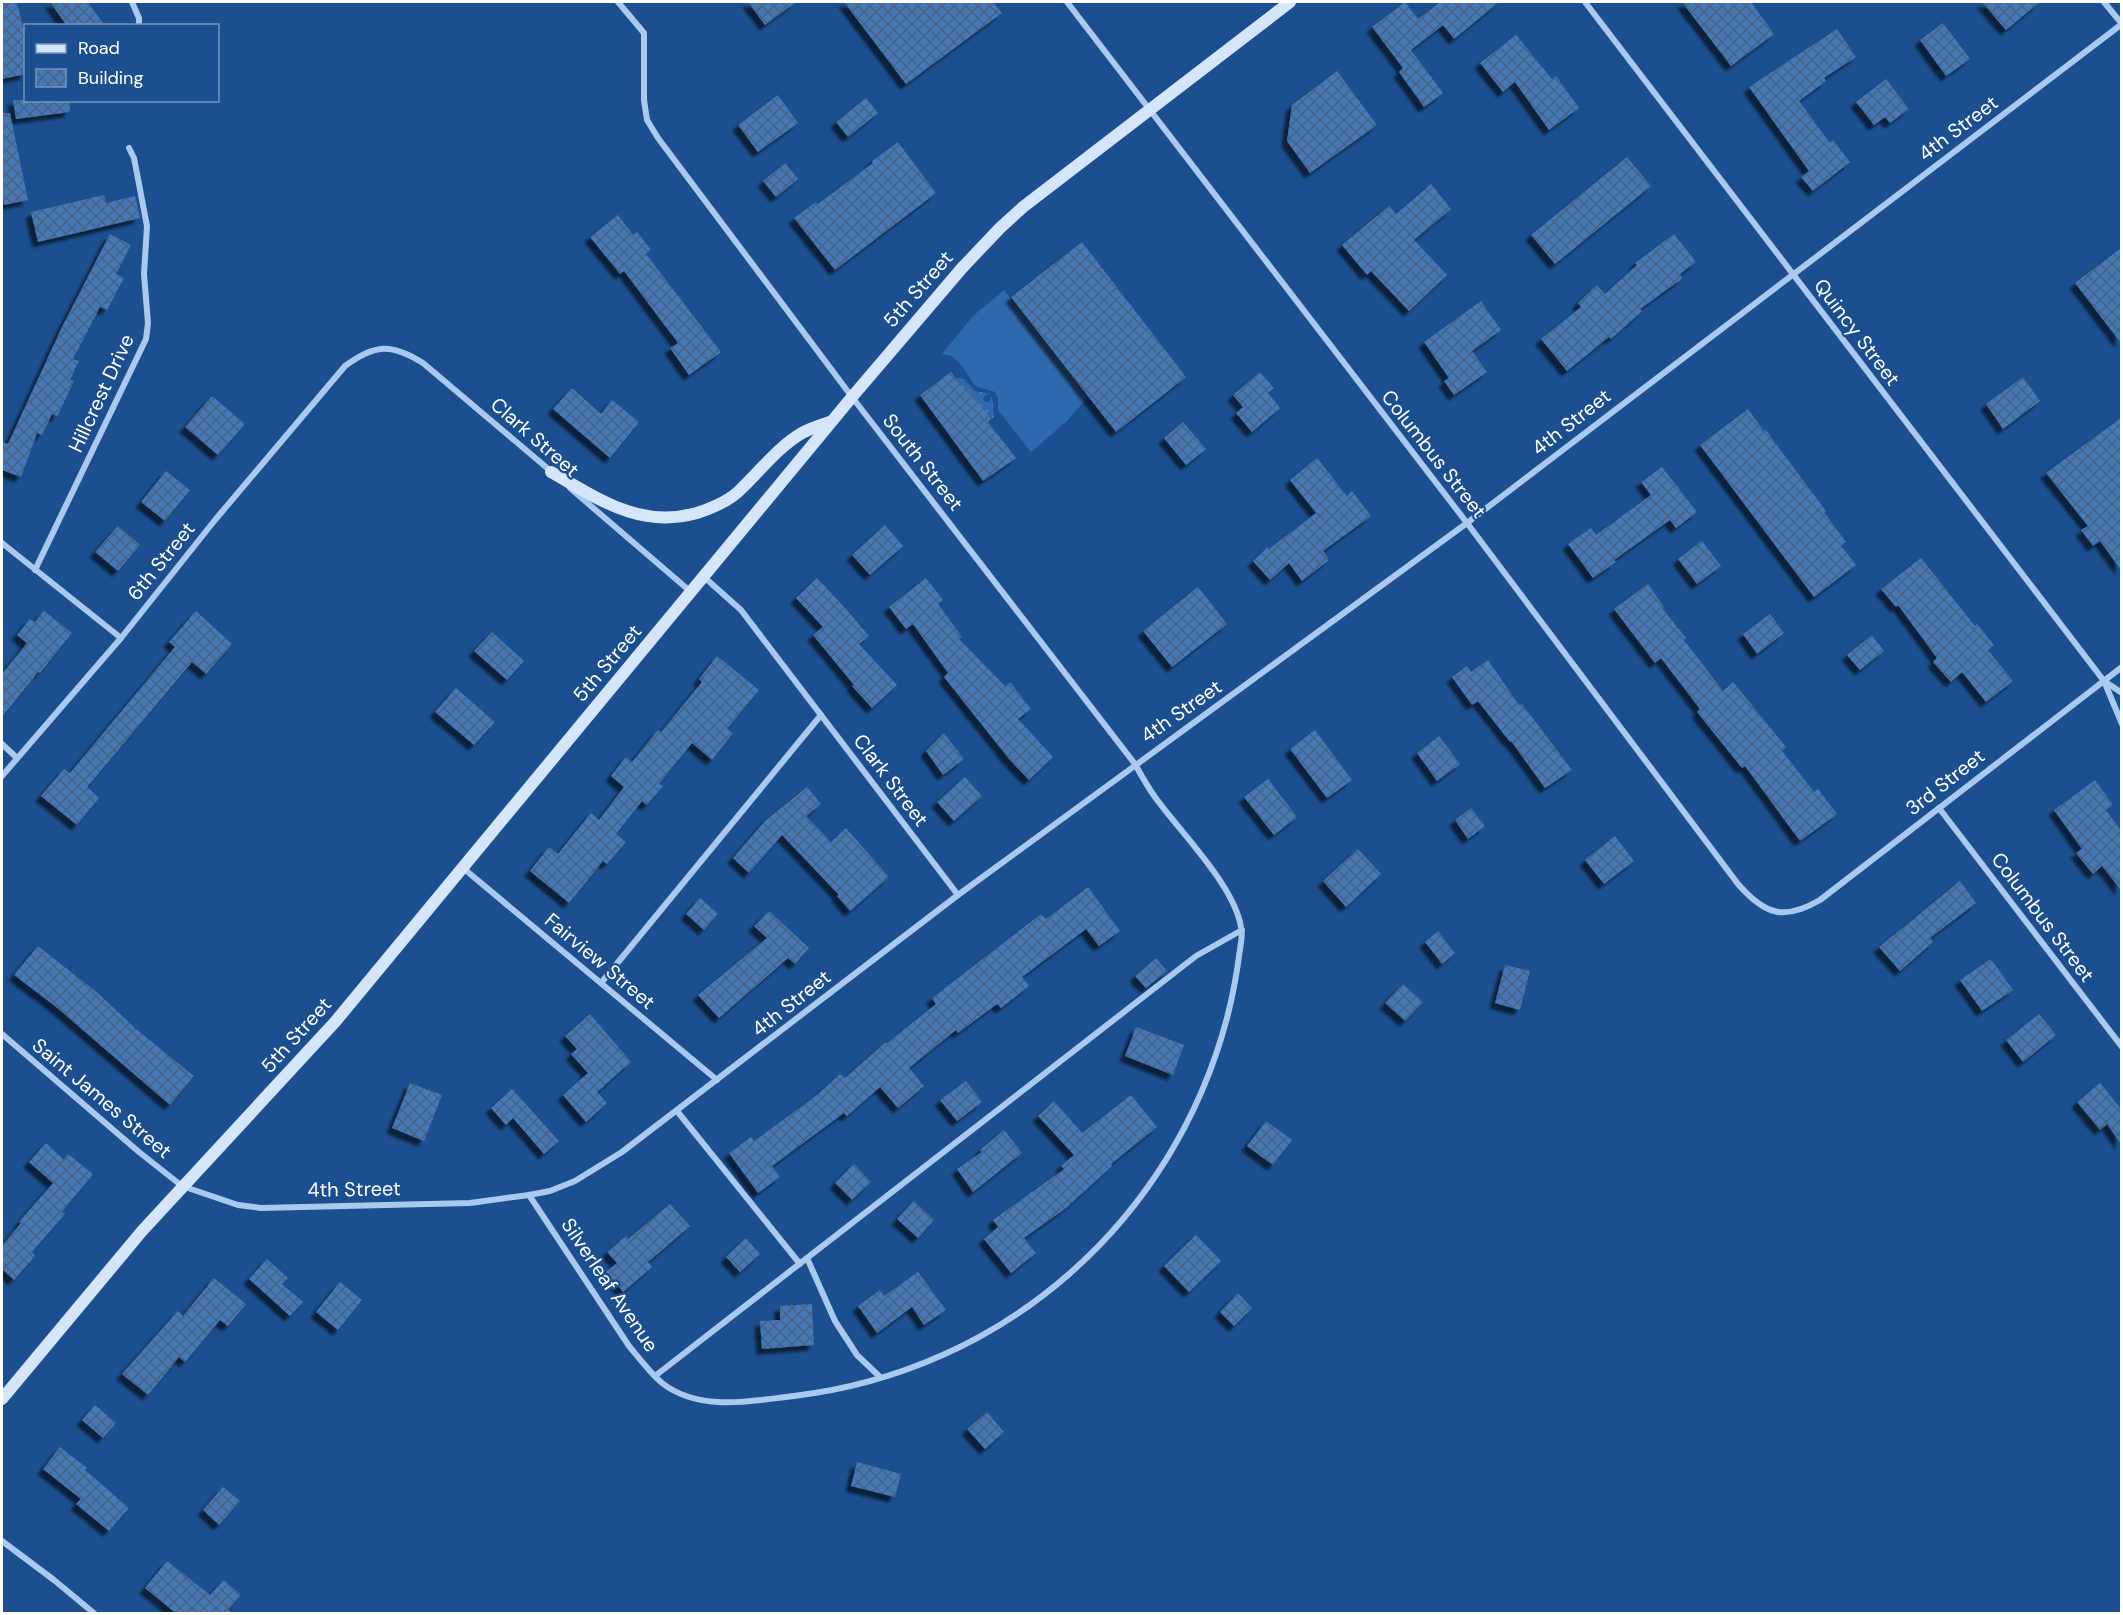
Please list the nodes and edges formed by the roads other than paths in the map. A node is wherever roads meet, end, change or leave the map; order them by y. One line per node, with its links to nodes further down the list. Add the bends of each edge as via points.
1 (132, 2): 7 (street)
2 (618, 2): 13 (street, South Street, via 644,33 647,120)
3 (1067, 2): 9 (street, Columbus Street)
4 (1290, 2): 9 (main road, 5th Street)
5 (1585, 2): 11 (street, Quincy Street)
6 (2104, 2): 8 (street)
7 (140, 24)
8 (2121, 24): 11 (street, 4th Street)
9 (1149, 108): 13 (main road, 5th Street, via 1000,228); 16 (street, Columbus Street)
10 (129, 148): 18 (street, Hillcrest Drive, via 147,226 146,339)
11 (1792, 274): 16 (street, 4th Street); 23 (street, Quincy Street)
12 (345, 366): 15 (street, Clark Street, via 370,350 406,352); 21 (street, 6th Street)
13 (852, 396): 14 (main road, 5th Street); 29 (street, South Street)
14 (833, 421): 15 (main road, via 804,432 785,445 739,492 711,508 688,515 664,519 639,516 612,506); 19 (main road, 5th Street)
15 (551, 472): 20 (street, Clark Street)
16 (1467, 523): 29 (street, 4th Street); 34 (street, Columbus Street, via 1738,884 1764,906)
17 (2, 543): 18 (street)
18 (35, 570): 21 (street)
19 (704, 577): 20 (main road, 5th Street); 25 (street, Clark Street, via 741,610)
20 (691, 592): 32 (main road, 5th Street)
21 (121, 638): 28 (street, 6th Street)
22 (2121, 668): 23 (street, 3rd Street)
23 (2104, 681): 24 (street, Quincy Street); 26 (street, Quincy Street); 31 (street, 3rd Street)
24 (2121, 693)
25 (821, 715): 33 (street, Clark Street); 36 (street)
26 (2121, 724)
27 (2, 744): 28 (street)
28 (17, 758): 30 (street, 6th Street)
29 (1135, 764): 33 (street, 4th Street); 35 (street, South Street, via 1153,795 1223,885)
30 (2, 776)
31 (1939, 808): 34 (street, 3rd Street, via 1820,900); 38 (street, Columbus Street)
32 (463, 868): 36 (street, Fairview Street); 41 (main road, 5th Street, via 335,1022)
33 (958, 895): 39 (street, 4th Street)
34 (1784, 914)
35 (1242, 930): 43 (street, via 1196,957); 46 (street, Silverleaf Avenue, via 1236,981 1219,1047 1198,1102 1153,1181 1122,1222 1081,1265 1028,1305 973,1340 924,1363)
36 (601, 983): 39 (street, Fairview Street)
37 (2, 1034): 41 (street, Saint James Street)
38 (2121, 1047)
39 (717, 1080): 40 (street, 4th Street)
40 (677, 1111): 42 (street, 4th Street, via 597,1169 550,1191); 44 (street)
41 (182, 1186): 42 (street, 4th Street, via 225,1202 261,1208 470,1203); 47 (main road, 5th Street)
42 (529, 1195): 45 (street, Silverleaf Avenue, via 629,1346)
43 (807, 1258): 44 (street); 46 (street, via 835,1321 856,1355)
44 (800, 1264): 45 (street)
45 (655, 1376): 46 (street, Silverleaf Avenue, via 681,1394 734,1402 808,1394)
46 (880, 1377)
47 (2, 1399)
48 (2, 1541): 49 (street)
49 (95, 1614)

